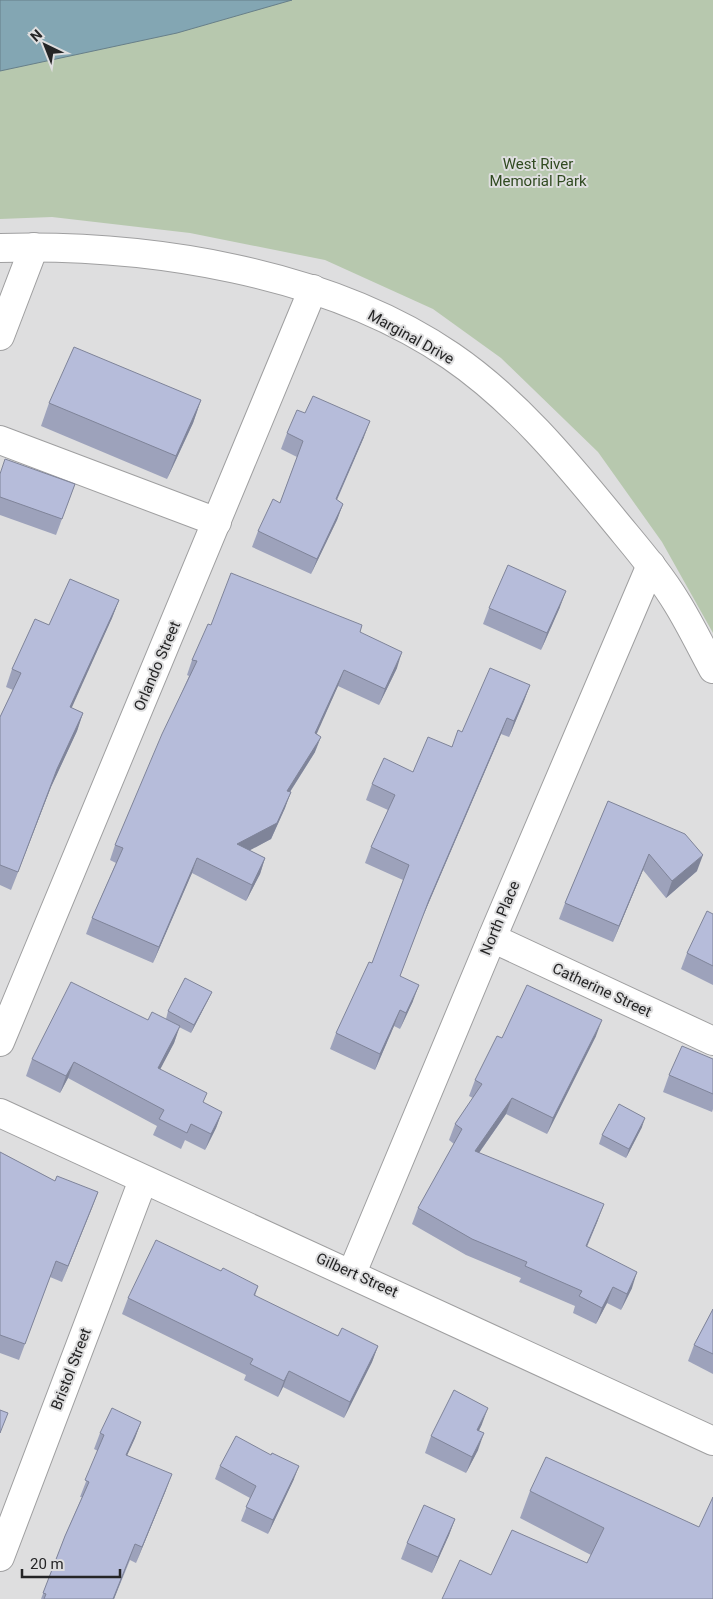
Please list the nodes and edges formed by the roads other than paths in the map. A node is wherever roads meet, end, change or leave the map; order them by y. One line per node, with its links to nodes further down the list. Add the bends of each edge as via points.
1 (34, 247): 2 (street, Marginal Drive); 3 (street, Marginal Drive, via 163,255); 4 (street)
2 (0, 248)
3 (314, 289): 6 (street, Orlando Street); 7 (street, Marginal Drive, via 393,324 450,356 512,405 582,481)
4 (0, 336)
5 (0, 440): 6 (street)
6 (217, 522): 11 (street, Orlando Street)
7 (651, 566): 8 (street, Marginal Drive, via 677,603); 9 (street, North Place)
8 (713, 670)
9 (492, 938): 10 (street, Catherine Street); 14 (street, North Place)
10 (713, 1041)
11 (0, 1042)
12 (0, 1113): 13 (street, Gilbert Street)
13 (143, 1180): 14 (street, Gilbert Street); 16 (street, Bristol Street)
14 (352, 1273): 15 (street, Gilbert Street)
15 (713, 1440)
16 (0, 1557)

